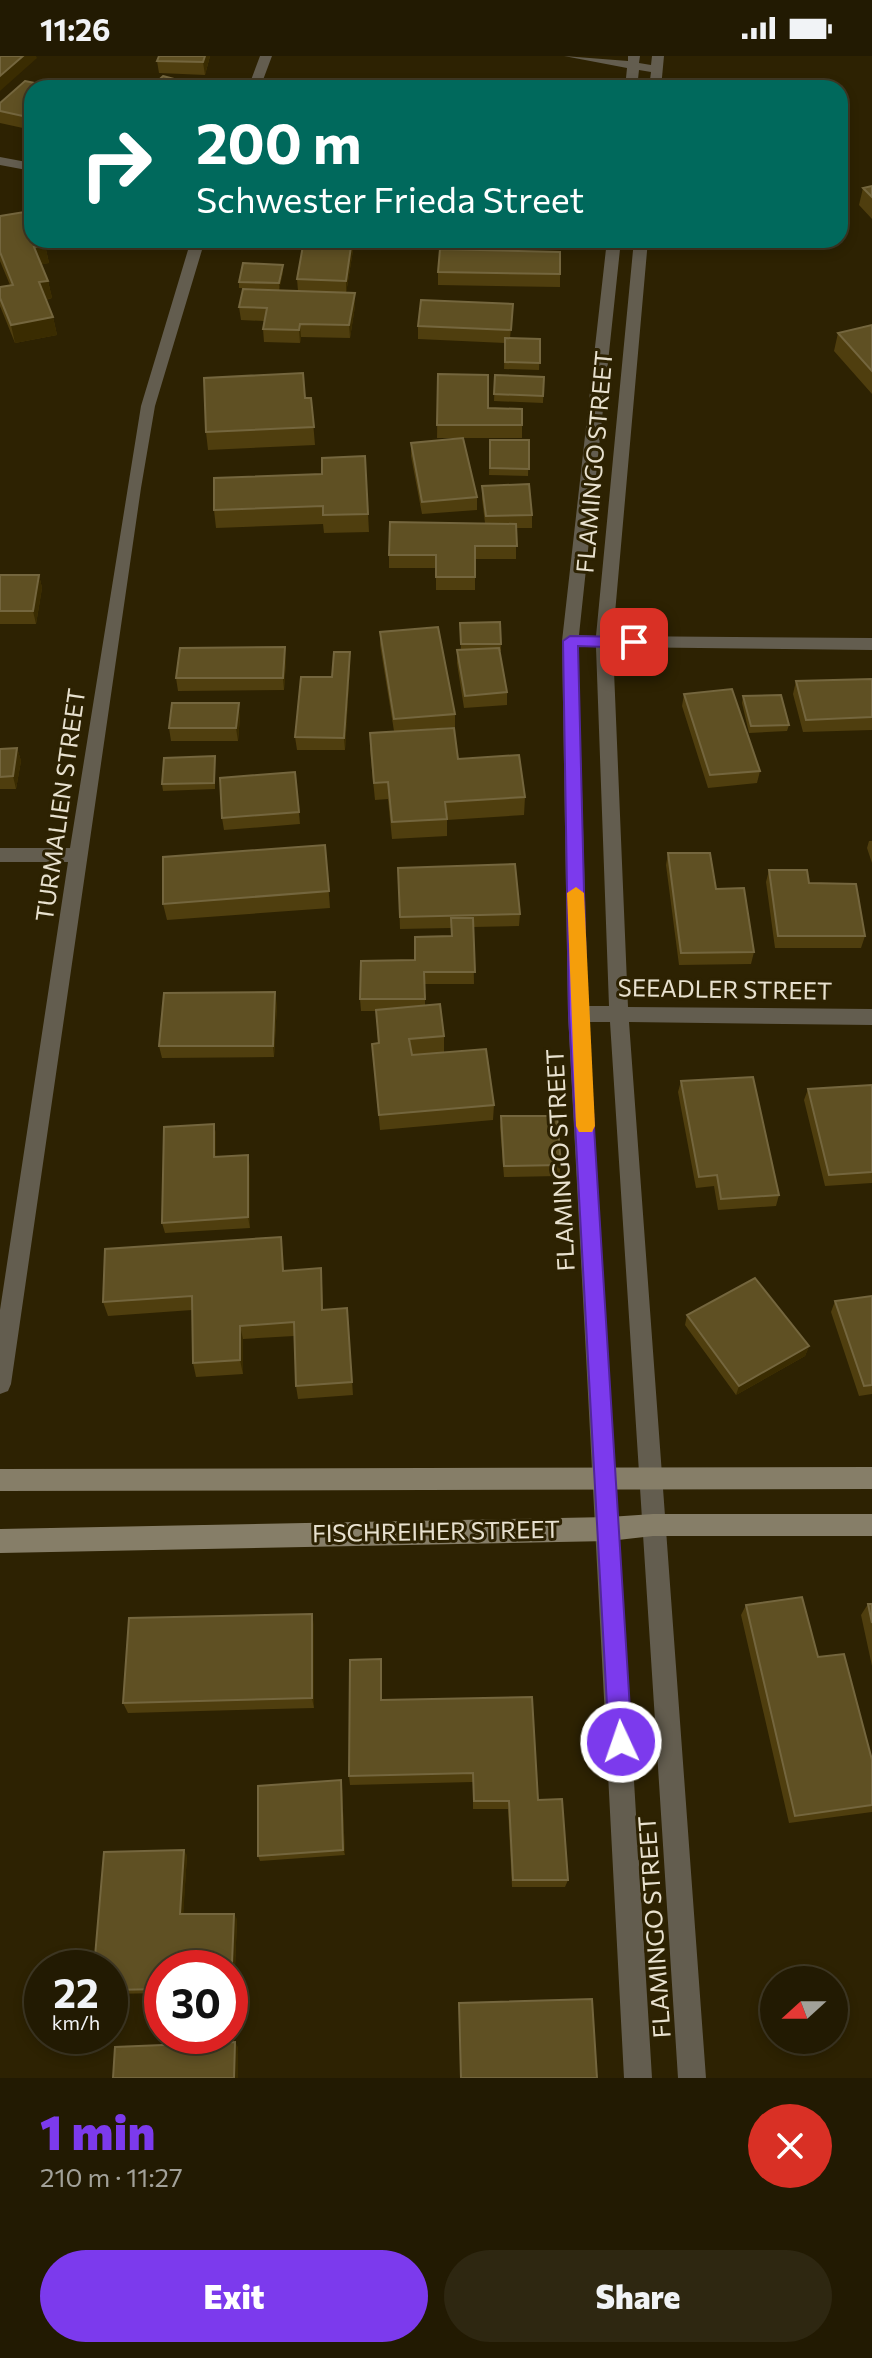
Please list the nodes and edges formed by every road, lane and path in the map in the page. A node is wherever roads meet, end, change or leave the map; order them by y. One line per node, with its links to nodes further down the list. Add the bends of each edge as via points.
1 (266, 56): 5 (street)
2 (570, 56): 3 (street)
3 (634, 61): 4 (street)
4 (658, 63)
5 (257, 80)
6 (0, 161): 7 (street)
7 (24, 166)
8 (196, 248): 15 (street, TURMALIEN STREET, via 148,406)
9 (613, 248): 11 (street, FLAMINGO STREET)
10 (640, 248): 12 (street, FLAMINGO STREET)
11 (570, 641): 12 (street); 16 (street, FLAMINGO STREET)
12 (604, 642): 13 (street); 17 (street, FLAMINGO STREET)
13 (872, 644)
14 (0, 855): 15 (street)
15 (77, 855): 19 (street, TURMALIEN STREET)
16 (578, 1014): 17 (street, SEEADLER STREET); 22 (street, FLAMINGO STREET)
17 (619, 1015): 18 (street, SEEADLER STREET); 20 (street, FLAMINGO STREET)
18 (872, 1017)
19 (0, 1384)
20 (649, 1477): 21 (street); 22 (street); 24 (street, FLAMINGO STREET)
21 (872, 1478)
22 (606, 1479): 23 (street); 26 (street, FLAMINGO STREET)
23 (0, 1480)
24 (653, 1525): 25 (street, FISCHREIHER STREET); 26 (street, FISCHREIHER STREET); 29 (street, FLAMINGO STREET)
25 (872, 1525)
26 (609, 1529): 27 (street, FISCHREIHER STREET); 28 (street, FLAMINGO STREET)
27 (0, 1541)
28 (638, 2078)
29 (692, 2078)

